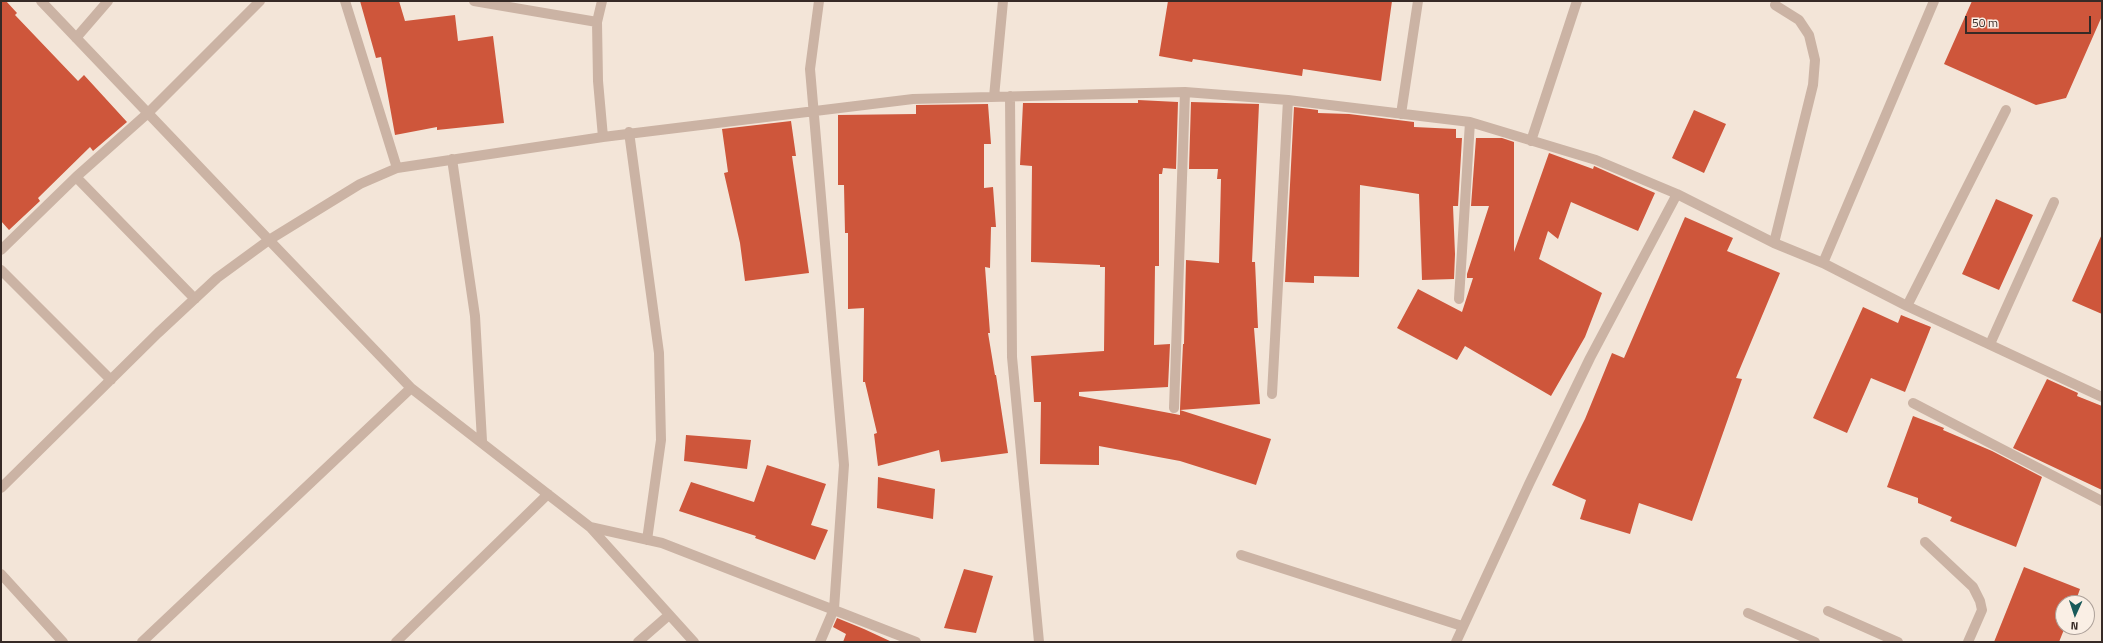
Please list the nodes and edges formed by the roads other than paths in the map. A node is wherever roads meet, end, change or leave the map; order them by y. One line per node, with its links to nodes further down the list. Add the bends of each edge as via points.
1 (41, 1): 14 (street)
2 (108, 1): 14 (street)
3 (260, 1): 21 (street)
4 (345, 1): 28 (street)
5 (474, 1): 13 (street)
6 (602, 1): 13 (street)
7 (819, 1): 19 (street, via 810,69)
8 (1003, 1): 17 (street)
9 (1418, 1): 22 (street)
10 (1577, 1): 26 (street)
11 (1934, 1): 35 (street)
12 (1776, 5): 33 (street, via 1799,20 1809,34 1815,60 1813,85)
13 (597, 22): 25 (street, via 598,82)
14 (76, 38): 21 (street)
15 (1185, 92): 16 (street); 18 (street); 46 (street)
16 (1010, 96): 17 (street); 68 (street, via 1012,357)
17 (994, 97): 19 (street, via 913,98)
18 (1288, 100): 22 (street); 43 (street)
19 (814, 110): 24 (street); 56 (street, via 844,464)
20 (2006, 110): 39 (street)
21 (148, 113): 29 (street); 32 (street)
22 (1401, 114): 23 (street)
23 (1470, 122): 26 (street); 38 (street)
24 (629, 132): 25 (street); 52 (street, via 659,353 661,440)
25 (603, 136): 27 (street)
26 (1531, 141): 30 (street, via 1596,160)
27 (452, 159): 28 (street); 47 (street, via 474,316)
28 (397, 168): 32 (street, via 360,184)
29 (76, 177): 34 (street); 37 (street)
30 (1677, 194): 33 (street); 60 (street, via 1590,358)
31 (2054, 202): 40 (street)
32 (270, 240): 37 (street, via 217,278); 42 (street)
33 (1774, 243): 35 (street)
34 (1, 250)
35 (1823, 263): 39 (street)
36 (1, 270): 41 (street)
37 (195, 299): 41 (street)
38 (1459, 299)
39 (1908, 306): 40 (street)
40 (1990, 344): 44 (street)
41 (111, 380): 48 (street)
42 (411, 388): 47 (street); 62 (street)
43 (1272, 394)
44 (2102, 397)
45 (1913, 403): 50 (street)
46 (1174, 408)
47 (482, 441): 49 (street)
48 (1, 488)
49 (548, 494): 51 (street); 63 (street)
50 (2102, 502)
51 (590, 527): 52 (street); 59 (street)
52 (647, 540): 56 (street, via 662,543)
53 (1926, 542): 72 (street, via 1973,587 1980,601 1982,610)
54 (1241, 555): 60 (street)
55 (1, 574): 61 (street)
56 (834, 609): 66 (street); 67 (street)
57 (1828, 611): 71 (street)
58 (1748, 613): 70 (street)
59 (669, 615): 64 (street); 65 (street)
60 (1462, 626): 69 (street)
61 (63, 642)
62 (142, 642)
63 (396, 642)
64 (638, 642)
65 (694, 642)
66 (820, 642)
67 (916, 642)
68 (1039, 642)
69 (1456, 642)
70 (1815, 642)
71 (1898, 642)
72 (1968, 642)

